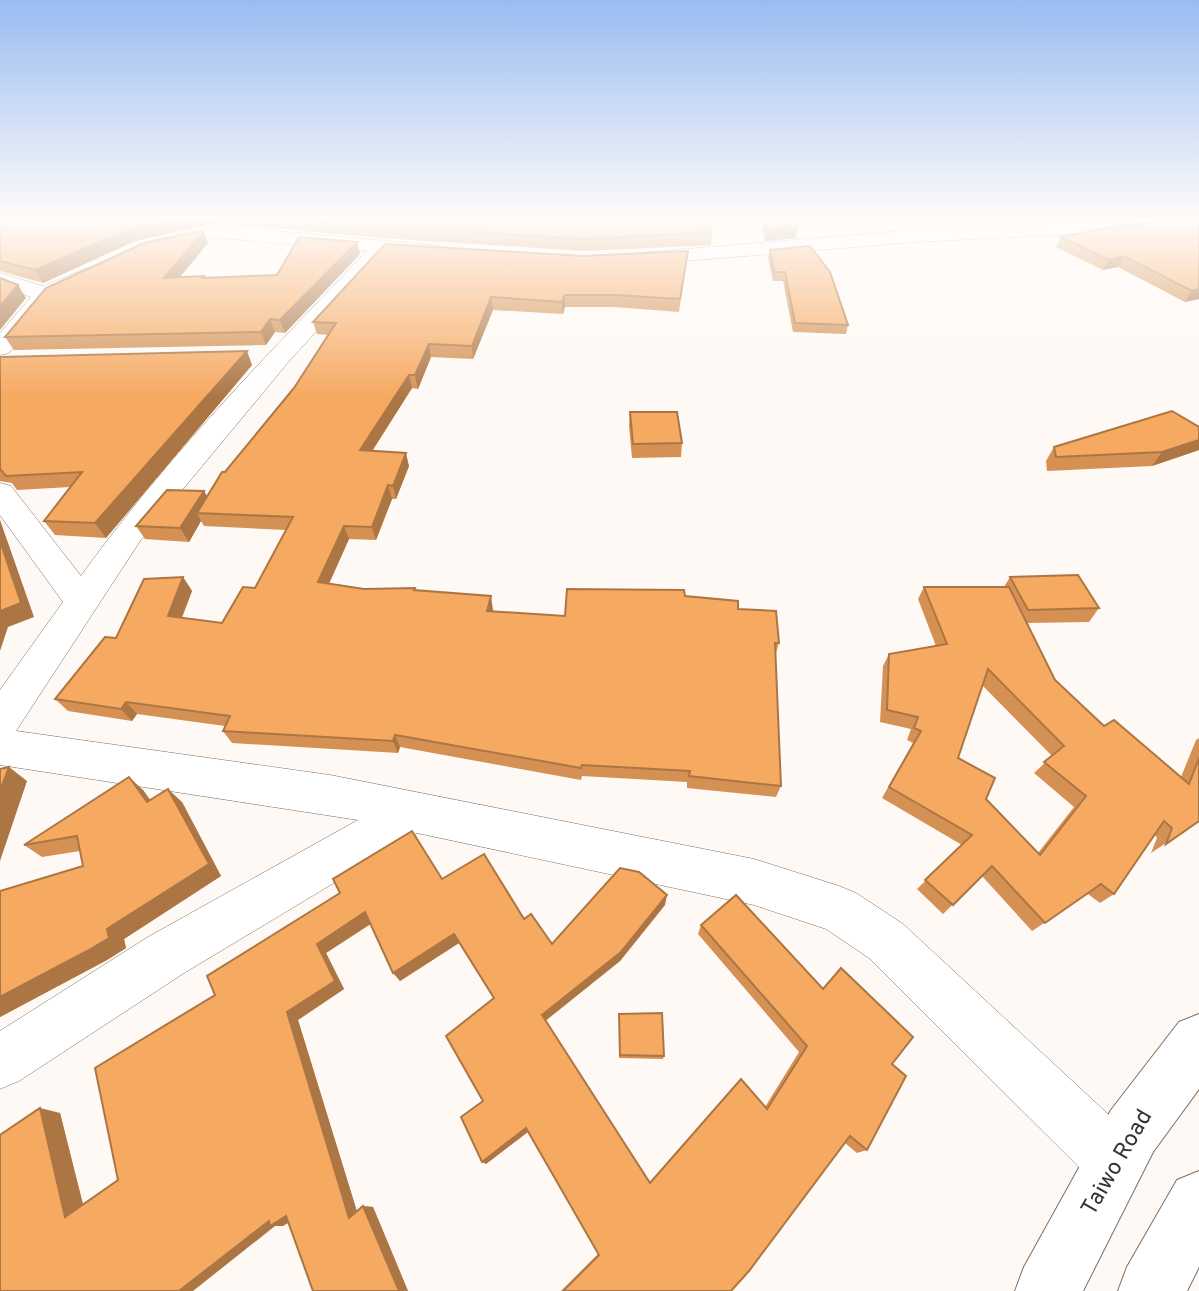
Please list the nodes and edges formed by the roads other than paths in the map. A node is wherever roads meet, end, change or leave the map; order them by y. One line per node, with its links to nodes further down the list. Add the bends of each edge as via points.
1 (80, 277): 4 (street)
2 (350, 277): 9 (street, via 268,355)
3 (0, 279): 4 (street)
4 (44, 294): 5 (street)
5 (0, 348)
6 (27, 360): 7 (street)
7 (0, 361)
8 (0, 493): 9 (street)
9 (80, 601): 10 (street)
10 (0, 722)
11 (0, 747): 12 (street, via 330,795)
12 (410, 814): 14 (street, via 166,956); 15 (street, via 754,882 839,910 886,941)
13 (1199, 1042): 15 (main road, Taiwo Road, via 1132,1131)
14 (0, 1062)
15 (1116, 1162): 17 (main road, Taiwo Road)
16 (1199, 1202): 18 (main road)
17 (1048, 1291)
18 (1152, 1291)

